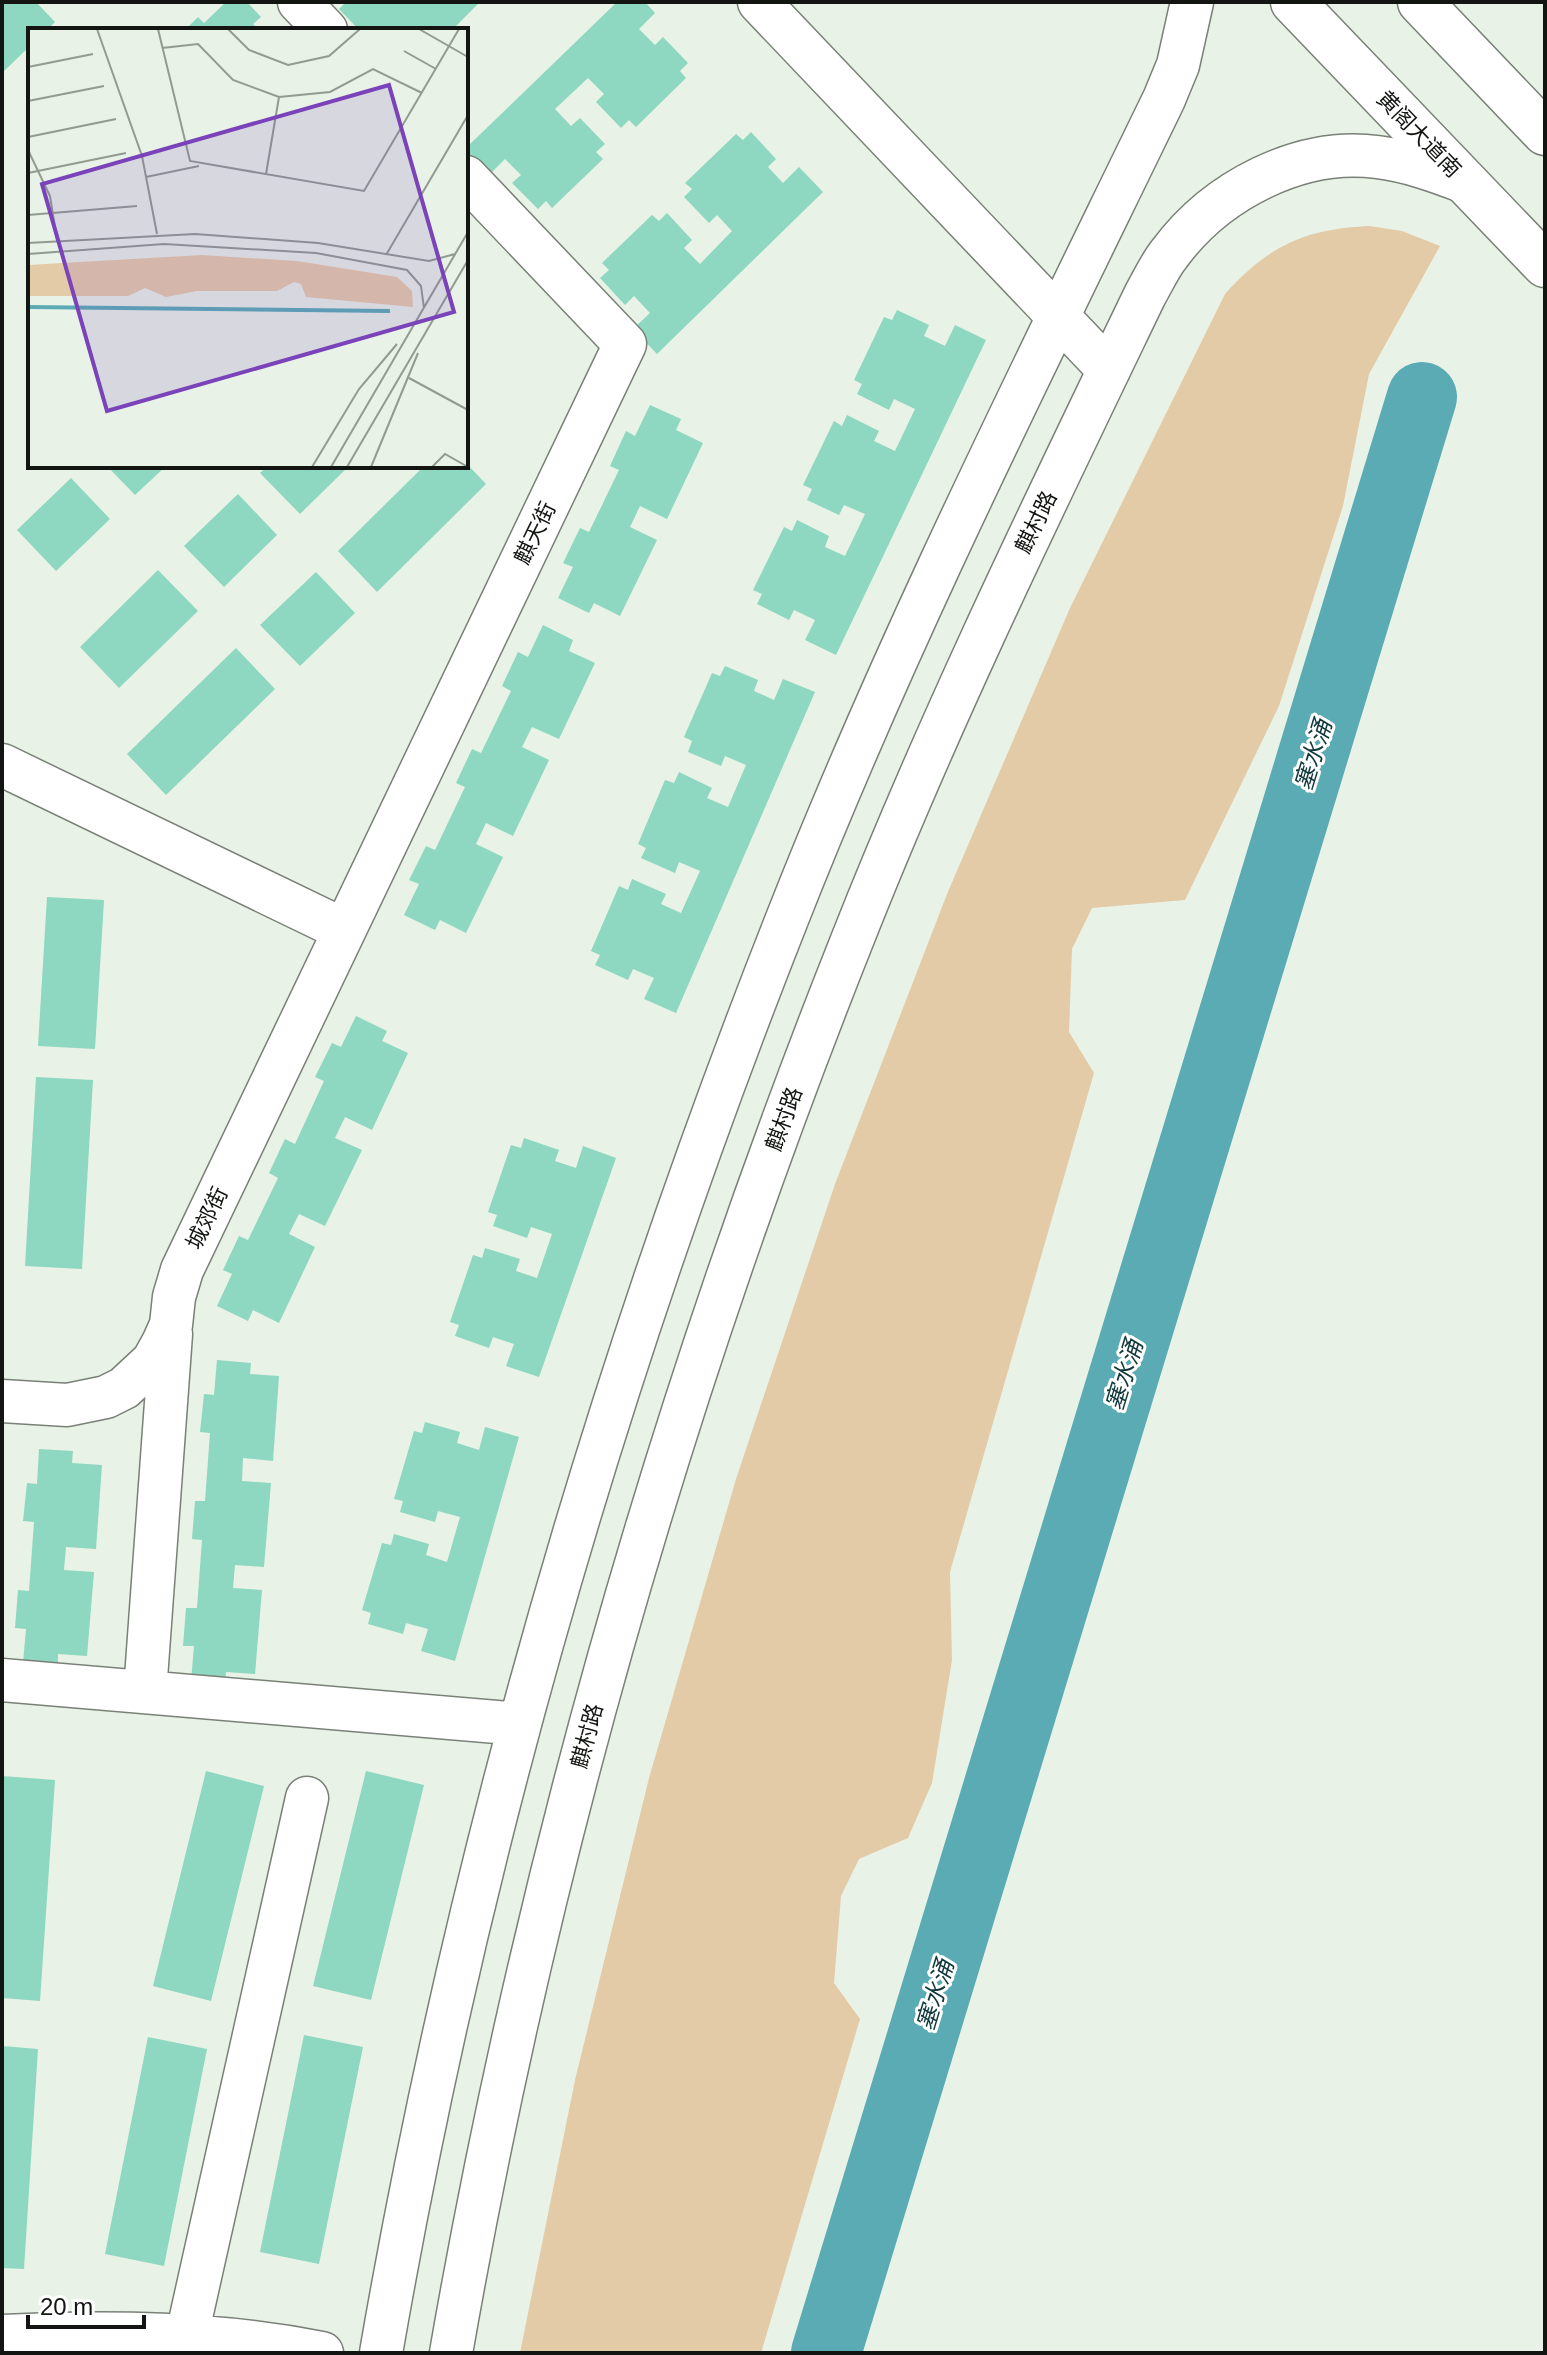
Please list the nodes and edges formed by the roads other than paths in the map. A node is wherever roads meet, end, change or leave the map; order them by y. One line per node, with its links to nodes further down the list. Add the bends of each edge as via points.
1 (299, 2): 6 (street)
2 (759, 2): 11 (street)
3 (1192, 2): 11 (street, via 1178,65 1164,99)
4 (1293, 2): 9 (main road, 黄阁大道南)
5 (1420, 2): 7 (main road)
6 (324, 28)
7 (1545, 133)
8 (468, 179): 14 (street, 麒天街, via 625,344)
9 (1465, 182): 10 (main road, 黄阁大道南); 12 (street, 麒村路, via 1421,165 1375,156 1327,158 1281,170 1239,190 1201,218 1169,254)
10 (1545, 265)
11 (1059, 316): 12 (street); 19 (street, via 941,561 782,930 650,1292 588,1484)
12 (1109, 370): 25 (street, 麒村路, via 928,757 797,1084 715,1315 598,1695 548,1888 503,2082)
13 (2, 765): 14 (street)
14 (344, 930): 15 (street, 城郊街, via 182,1270)
15 (171, 1325): 16 (street, 城郊街, via 146,1368 106,1397 67,1405); 18 (street)
16 (2, 1401)
17 (2, 1680): 18 (street)
18 (145, 1692): 19 (street)
19 (520, 1724): 24 (street, via 436,2067)
20 (307, 1798): 22 (street)
21 (2, 2336): 22 (street, via 93,2331)
22 (186, 2344): 23 (street, via 281,2345)
23 (322, 2353)
24 (381, 2353)
25 (451, 2353)

